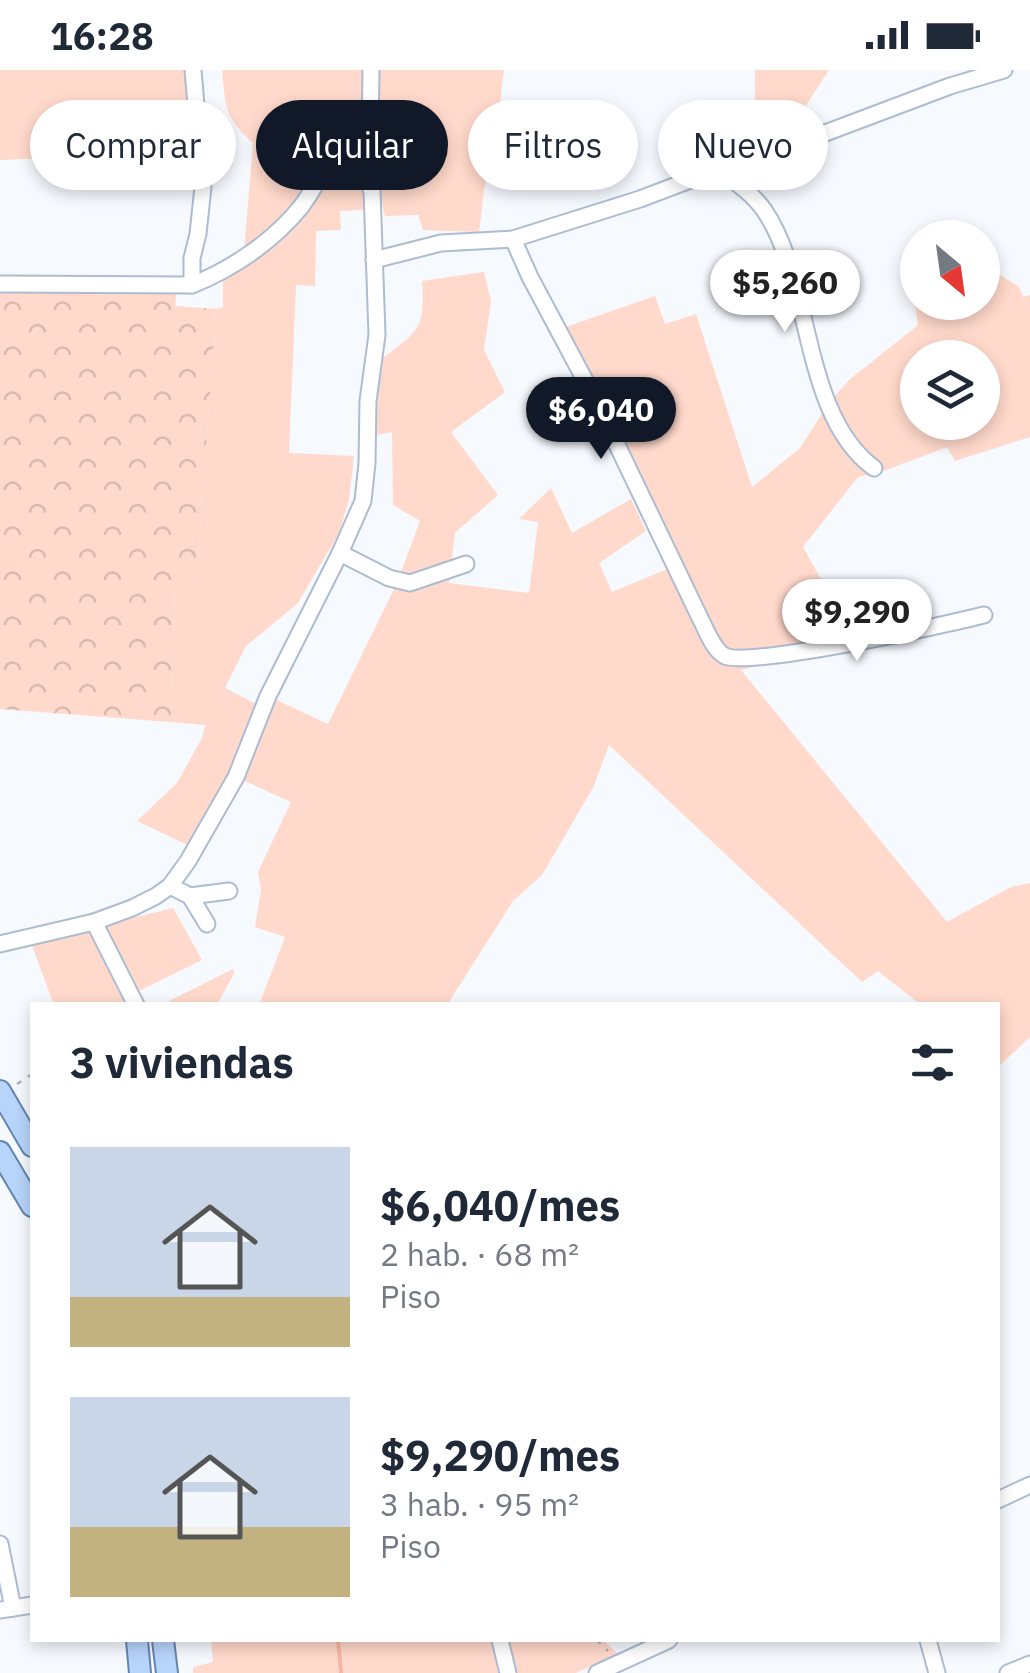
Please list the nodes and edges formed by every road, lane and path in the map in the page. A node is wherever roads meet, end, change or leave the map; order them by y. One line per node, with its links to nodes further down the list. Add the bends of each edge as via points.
1 (193, 70): 13 (street, via 203,187)
2 (371, 70): 4 (street)
3 (1004, 70): 5 (street)
4 (371, 100)
5 (828, 132)
6 (312, 190): 13 (street, via 244,258)
7 (372, 190): 11 (street)
8 (665, 190): 10 (street)
9 (744, 190): 14 (street, via 776,229 836,419)
10 (513, 238): 11 (street, via 442,243); 17 (street, via 700,618 726,656 882,638)
11 (374, 260): 15 (street, via 376,335 365,482)
12 (0, 284): 13 (street)
13 (192, 284)
14 (874, 468)
15 (340, 553): 16 (street, via 410,584); 18 (street, via 268,696 236,777)
16 (466, 564)
17 (984, 614)
18 (170, 886): 20 (street); 21 (street)
19 (229, 891): 20 (street)
20 (190, 896): 22 (street)
21 (94, 922): 23 (street); 24 (street)
22 (207, 924)
23 (0, 944)
24 (134, 1002)
25 (0, 1091): 26 (main road)
26 (30, 1143)
27 (0, 1152): 28 (main road)
28 (30, 1203)
29 (1030, 1485): 30 (street)
30 (1000, 1499)
31 (0, 1544): 32 (street)
32 (6, 1609)
33 (137, 1642): 40 (main road)
34 (163, 1642): 41 (main road)
35 (500, 1642): 42 (street)
36 (664, 1642): 38 (street)
37 (928, 1642): 45 (street)
38 (632, 1656): 43 (street); 44 (street)
39 (1030, 1664): 46 (street)
40 (140, 1673)
41 (166, 1673)
42 (508, 1673)
43 (598, 1673)
44 (637, 1673)
45 (936, 1673)
46 (1008, 1673)

